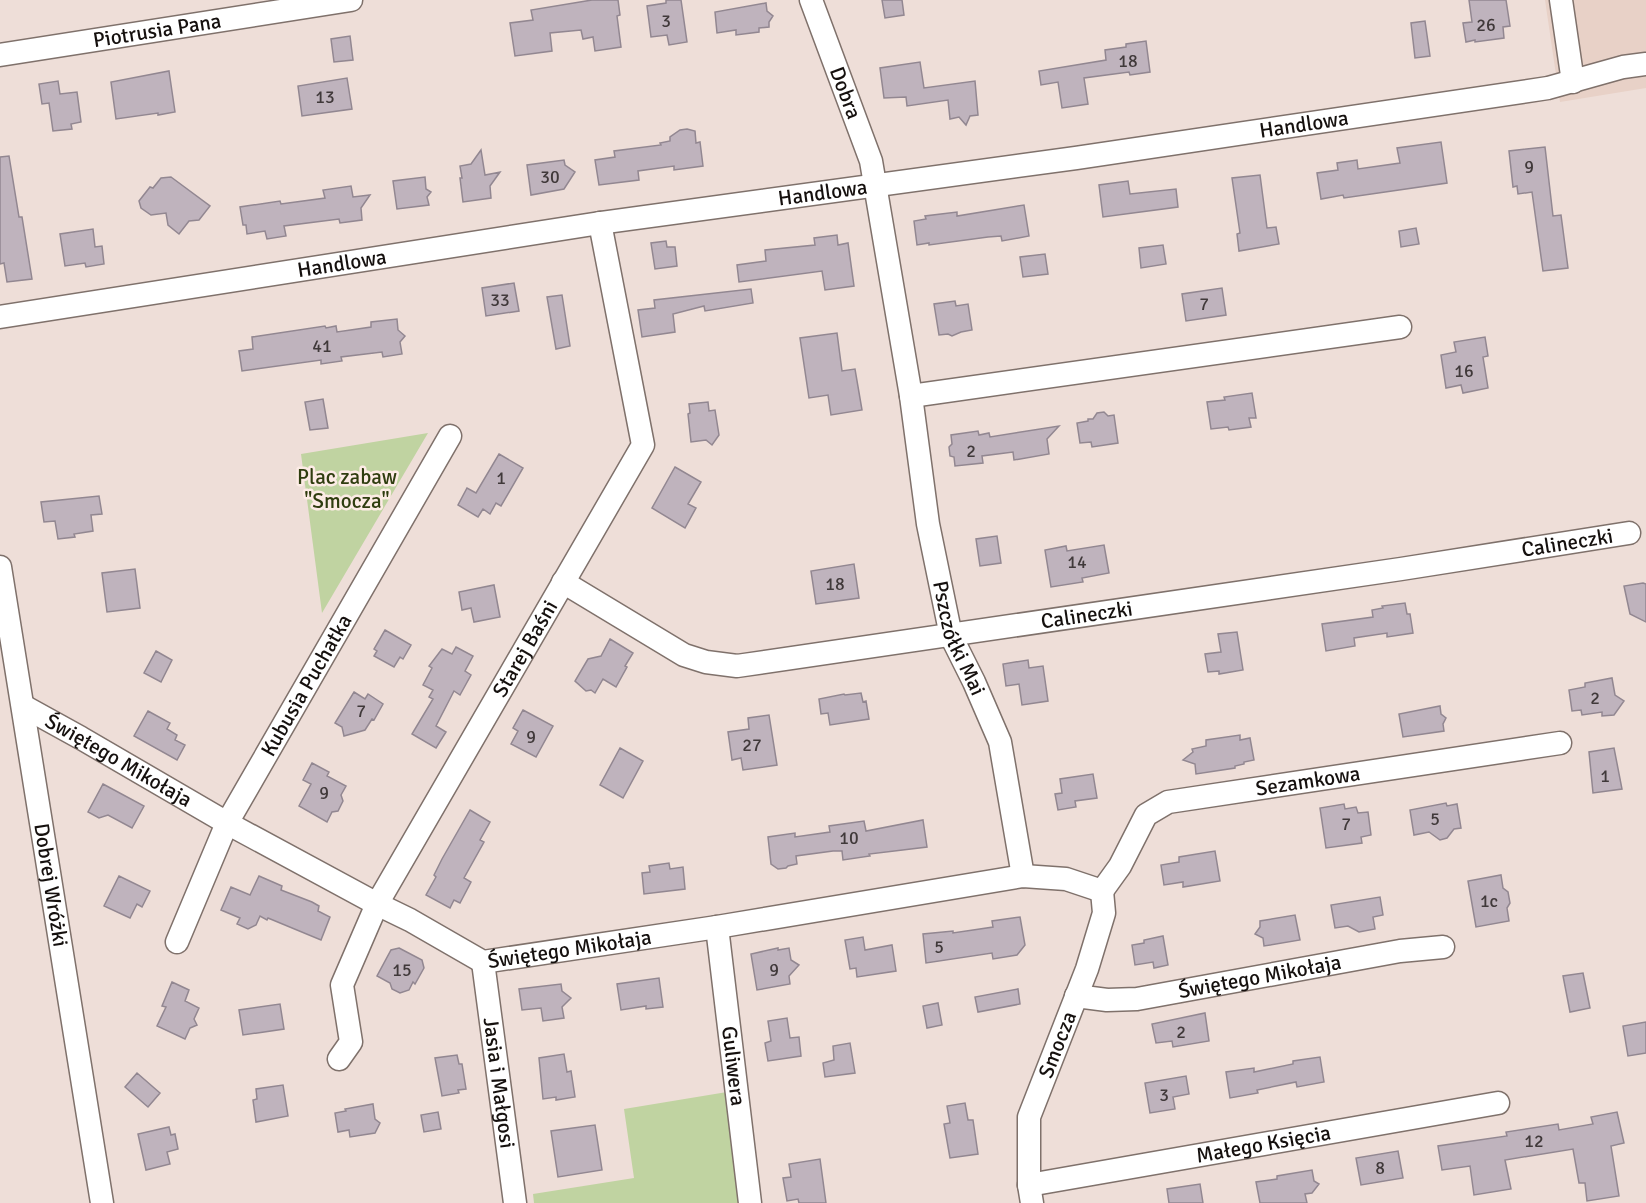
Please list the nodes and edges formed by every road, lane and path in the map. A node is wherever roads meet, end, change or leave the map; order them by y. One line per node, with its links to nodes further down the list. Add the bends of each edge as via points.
1 (351, 0): 4 (street, Piotrusia Pana)
2 (811, 0): 7 (street, Dobra, via 869,156)
3 (1561, 0): 6 (street)
4 (0, 55)
5 (1646, 64): 6 (street, Handlowa)
6 (1573, 82): 7 (street, Handlowa)
7 (875, 186): 8 (street, Handlowa); 11 (street, Pszczółki Mai)
8 (600, 223): 9 (street, Handlowa); 15 (street, Starej Baśni, via 643,445)
9 (0, 317)
10 (1400, 327): 11 (street)
11 (910, 396): 17 (street, Pszczółki Mai, via 928,524)
12 (450, 436): 20 (street, Kubusia Puchatka)
13 (1629, 533): 17 (street, Calineczki)
14 (0, 567): 16 (street, Dobrej Wróżki)
15 (563, 582): 17 (street, Calineczki, via 684,655 706,662 737,666); 23 (street, Starej Baśni)
16 (2, 594): 18 (street, Dobrej Wróżki)
17 (951, 636): 21 (street, Pszczółki Mai, via 1000,742)
18 (23, 706): 20 (street, Świętego Mikołaja); 32 (street, Dobrej Wróżki)
19 (1560, 742): 22 (street, Sezamkowa, via 1168,802 1146,815 1120,866)
20 (227, 823): 23 (street, Świętego Mikołaja); 25 (street, Kubusia Puchatka)
21 (1023, 876): 22 (street, Świętego Mikołaja, via 1066,879); 24 (street, Świętego Mikołaja)
22 (1102, 891): 28 (street, Smocza, via 1104,913)
23 (377, 904): 27 (street, Świętego Mikołaja); 29 (street, Starej Baśni, via 342,985 351,1042)
24 (717, 927): 27 (street, Świętego Mikołaja); 34 (street, Guliwera)
25 (177, 942)
26 (1443, 947): 28 (street, Świętego Mikołaja, via 1400,951 1137,999)
27 (483, 962): 33 (street, Jasia i Małgosi)
28 (1076, 996): 31 (street, Smocza, via 1029,1117)
29 (339, 1059)
30 (1498, 1102): 31 (street, Małego Księcia)
31 (1031, 1194)
32 (102, 1203)
33 (515, 1203)
34 (750, 1203)

